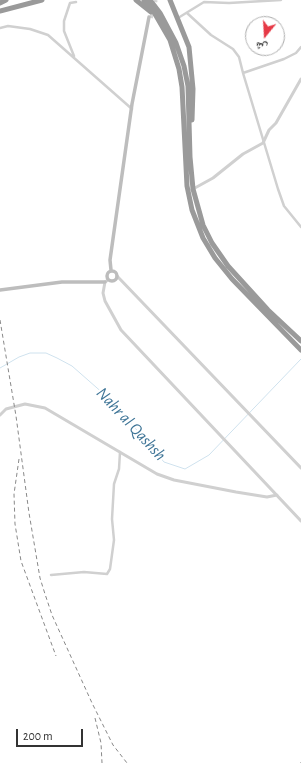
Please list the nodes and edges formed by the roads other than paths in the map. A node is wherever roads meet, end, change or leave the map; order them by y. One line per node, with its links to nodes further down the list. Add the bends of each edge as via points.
1 (6, 0): 9 (highway)
2 (42, 0): 10 (highway)
3 (136, 0): 13 (highway)
4 (144, 0): 13 (highway)
5 (150, 0): 22 (highway, via 176,43 184,66 188,86)
6 (170, 0): 14 (highway)
7 (281, 0): 11 (street, via 204,2)
8 (76, 2): 17 (street, via 70,3 64,21 64,31)
9 (0, 3)
10 (0, 11)
11 (187, 13): 14 (street); 18 (street, via 233,49 239,57)
12 (150, 18): 20 (main road)
13 (158, 19): 29 (highway, via 170,40 179,69 187,186 200,231 215,258 232,280)
14 (178, 19): 22 (highway, via 189,47 192,64)
15 (0, 28): 17 (street, via 8,26 30,29 48,35)
16 (301, 47): 18 (street, via 296,53 284,59)
17 (74, 57): 20 (street)
18 (243, 73): 21 (street)
19 (301, 79): 21 (street, via 276,123 268,130)
20 (132, 109): 25 (main road, via 110,260)
21 (263, 143): 23 (street, via 242,154 214,178); 24 (street, via 284,206)
22 (190, 157): 23 (highway)
23 (193, 189): 29 (highway, via 203,225 220,255)
24 (301, 227)
25 (111, 270): 26 (main road, via 116,272); 27 (main road, via 107,273)
26 (117, 276): 27 (main road, via 115,280); 34 (street)
27 (107, 281): 28 (main road, via 62,282); 35 (street, via 103,293 105,301 121,330)
28 (0, 290)
29 (288, 332): 30 (highway); 31 (highway)
30 (301, 341)
31 (301, 350)
32 (0, 415): 33 (street, via 6,409 25,404 45,408)
33 (120, 452): 35 (street, via 157,474 174,480 267,497); 37 (street, via 114,484 114,557 110,570 106,574 84,572)
34 (301, 468)
35 (277, 495): 36 (street)
36 (301, 521)
37 (51, 575)

